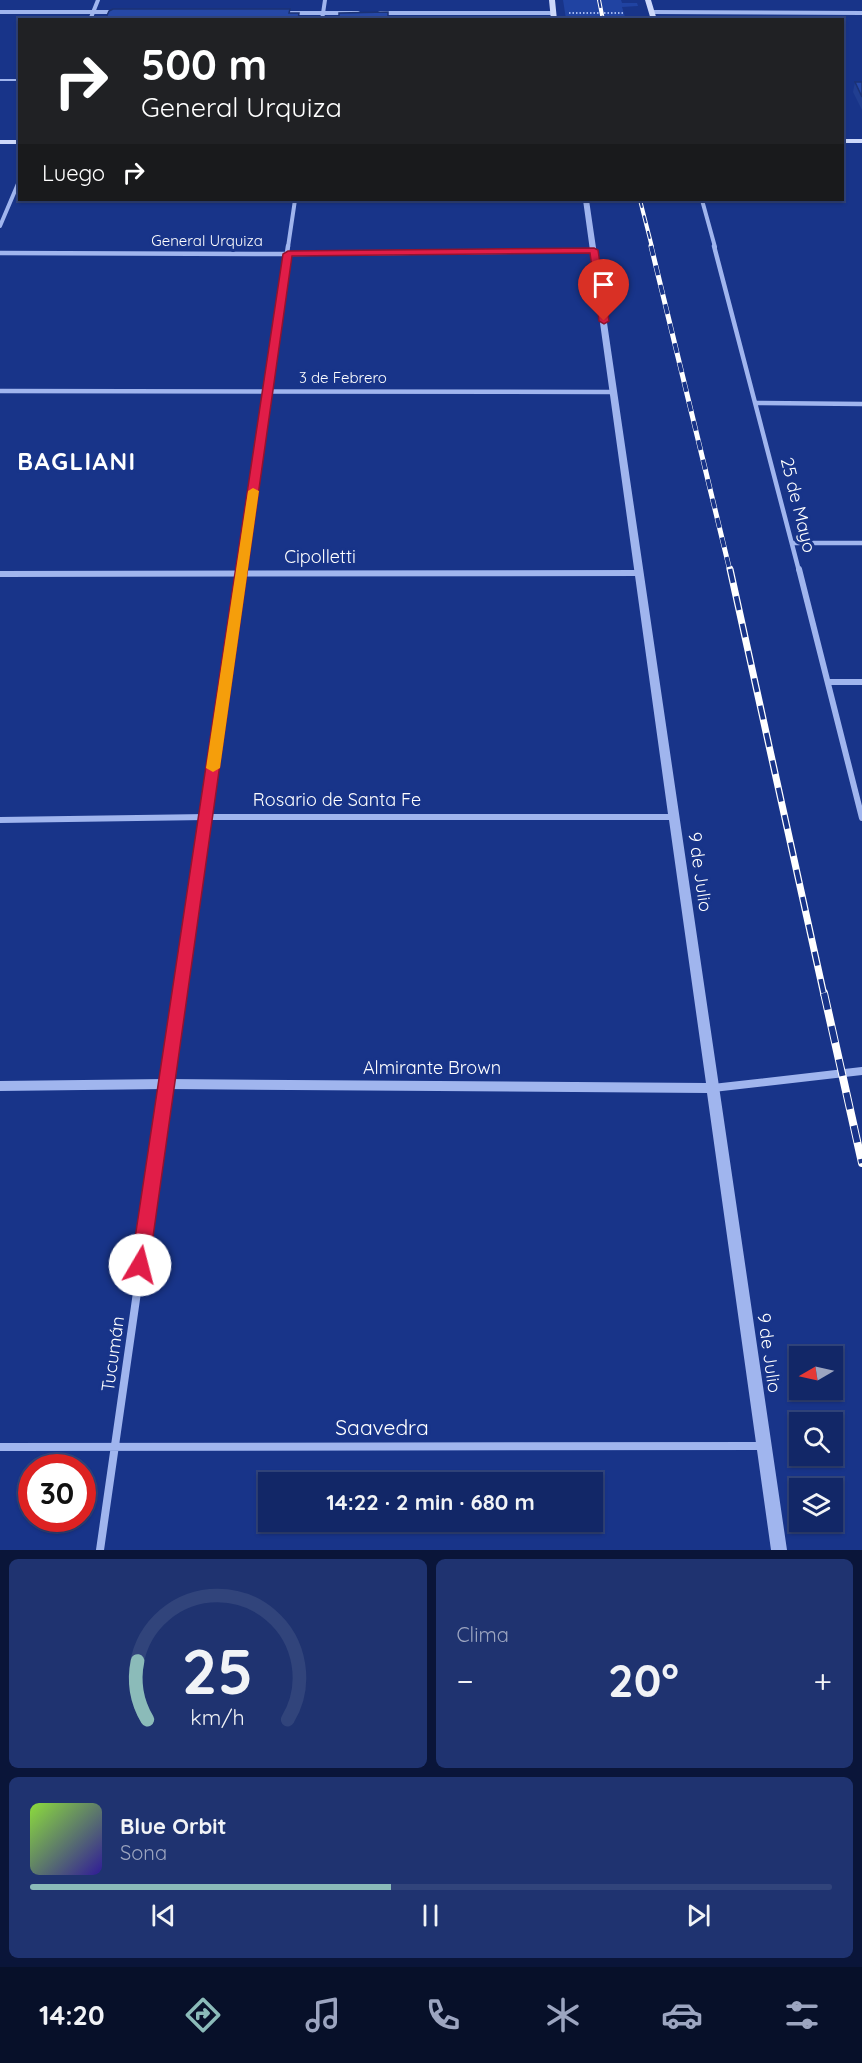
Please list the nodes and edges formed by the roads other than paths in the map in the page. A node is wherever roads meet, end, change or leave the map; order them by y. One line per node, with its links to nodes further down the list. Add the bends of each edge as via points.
1 (98, 0): 6 (street)
2 (325, 0): 9 (street)
3 (552, 0): 11 (main road)
4 (648, 0): 12 (main road)
5 (0, 12): 6 (street)
6 (93, 12): 7 (street); 13 (street)
7 (116, 12)
8 (277, 12): 9 (street)
9 (323, 12): 11 (street); 14 (street)
10 (862, 13): 12 (street)
11 (554, 16)
12 (653, 16)
13 (91, 18)
14 (322, 18)
15 (0, 80): 16 (lane)
16 (18, 80)
17 (0, 136): 18 (main road)
18 (18, 136)
19 (844, 141): 20 (main road)
20 (862, 141)
21 (0, 142): 22 (main road)
22 (18, 142)
23 (18, 184): 27 (street)
24 (295, 201): 30 (street, Tucumán)
25 (585, 201): 28 (street, 9 de Julio)
26 (702, 201): 34 (street, 25 de Mayo)
27 (0, 226)
28 (594, 250): 30 (street, General Urquiza); 33 (street, 9 de Julio)
29 (0, 253): 30 (street, General Urquiza)
30 (288, 254): 31 (street, Tucumán)
31 (268, 390): 32 (street, 3 de Febrero); 33 (street, 3 de Febrero); 38 (street, Tucumán)
32 (0, 391)
33 (614, 392): 39 (street, 9 de Julio)
34 (757, 404): 35 (street); 36 (street, 25 de Mayo)
35 (862, 404)
36 (792, 543): 37 (street); 41 (street, 25 de Mayo)
37 (862, 543)
38 (241, 572): 39 (street, Cipolletti); 40 (street, Cipolletti); 43 (street, Tucumán)
39 (640, 573): 44 (street, 9 de Julio)
40 (0, 574)
41 (828, 682): 42 (street); 45 (street, 25 de Mayo)
42 (862, 682)
43 (206, 817): 44 (street, Rosario de Santa Fe); 46 (street, Rosario de Santa Fe); 48 (street, Tucumán)
44 (674, 817): 50 (street, 9 de Julio)
45 (862, 818)
46 (0, 820)
47 (862, 1071): 50 (street, Almirante Brown)
48 (166, 1084): 49 (street, Almirante Brown); 50 (street, Almirante Brown); 51 (street, Tucumán)
49 (0, 1086)
50 (712, 1088): 52 (street, 9 de Julio)
51 (115, 1446): 52 (street, Saavedra); 53 (street, Saavedra); 54 (street, Tucumán)
52 (765, 1446): 55 (street, 9 de Julio)
53 (0, 1447)
54 (100, 1550)
55 (779, 1550)

